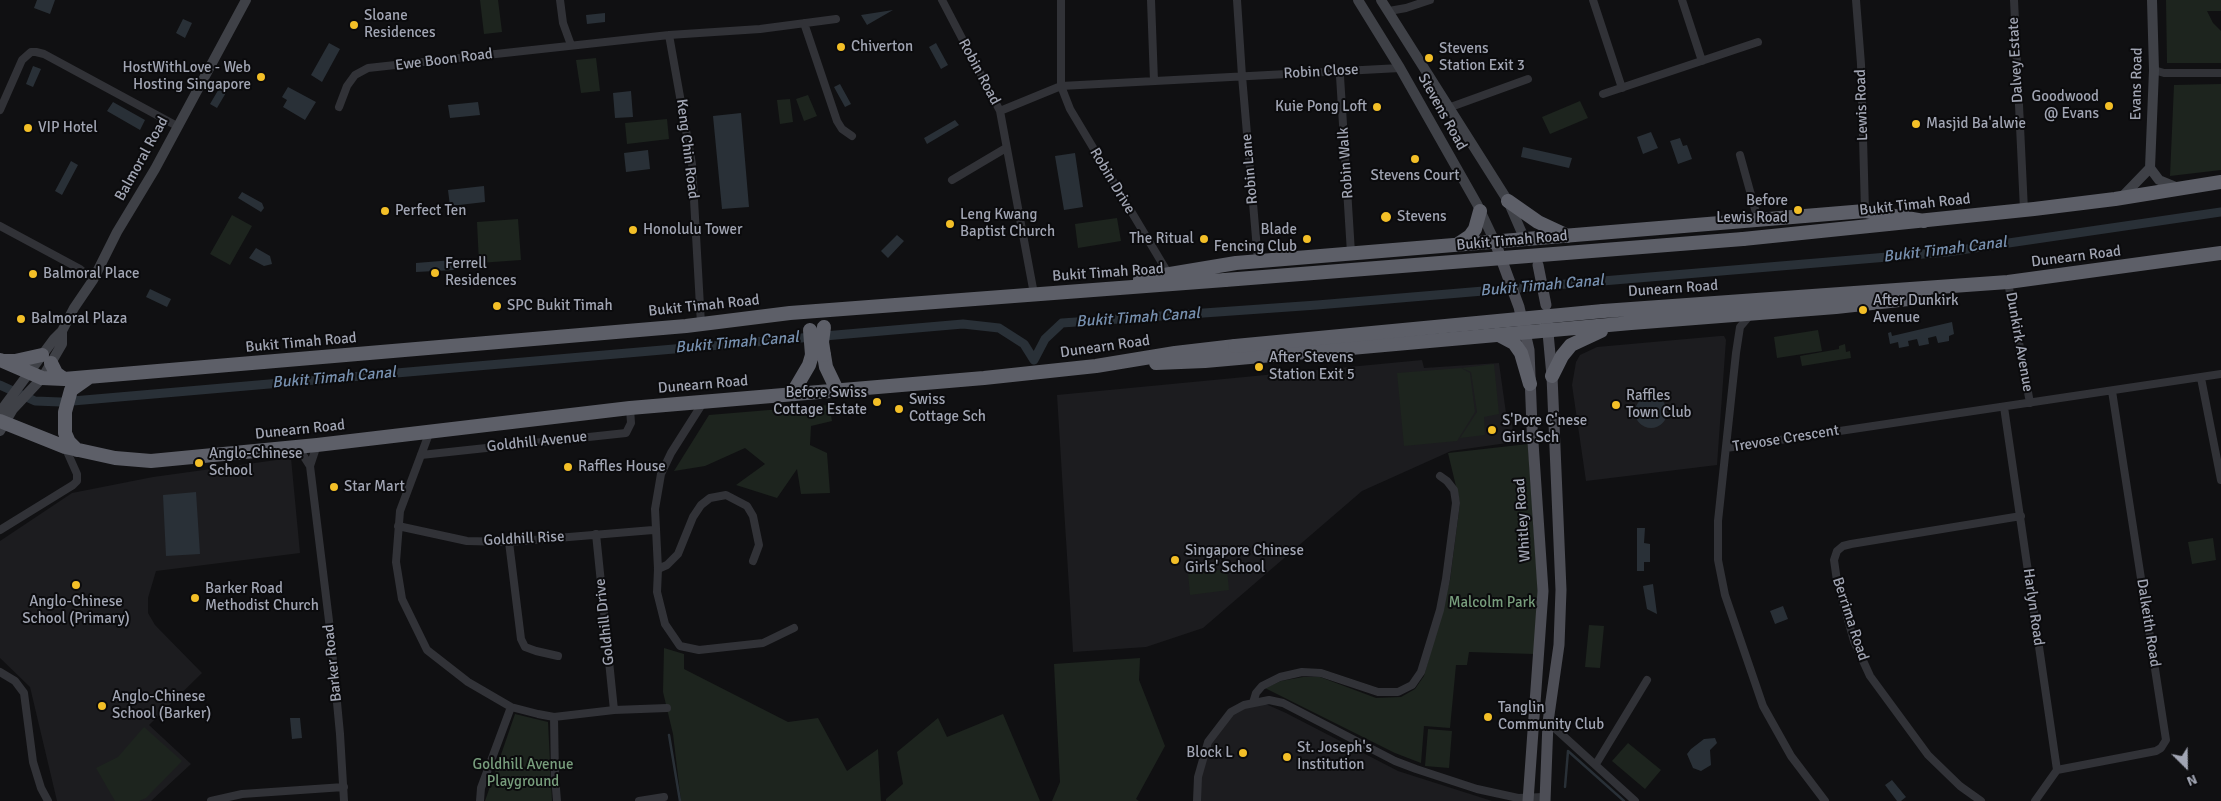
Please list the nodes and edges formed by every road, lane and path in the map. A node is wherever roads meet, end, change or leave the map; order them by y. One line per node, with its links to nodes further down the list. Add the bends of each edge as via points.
1 (246, 0): 36 (street, Balmoral Road)
2 (560, 0): 20 (street, via 563,23)
3 (942, 0): 35 (street, Robin Road)
4 (1061, 0): 29 (street)
5 (1151, 0): 28 (street)
6 (1237, 0): 26 (street)
7 (1358, 0): 22 (street, Stevens Road)
8 (1381, 0): 15 (street, Stevens Road)
9 (1430, 0): 15 (street)
10 (1593, 0): 30 (street)
11 (1682, 0): 21 (street)
12 (1856, 0): 48 (street, Lewis Road)
13 (2014, 0): 46 (street, Dalvey Estate)
14 (2152, 0): 23 (street, Evans Road)
15 (1389, 11): 33 (street, Stevens Road)
16 (836, 19): 17 (street, Ewe Boon Road)
17 (804, 22): 18 (street, Ewe Boon Road, via 760,29); 37 (street, via 837,120 842,130)
18 (669, 35): 20 (street, Ewe Boon Road); 69 (street, Keng Chin Road, via 692,164)
19 (1758, 42): 21 (street)
20 (571, 45): 32 (street, Ewe Boon Road, via 368,68 355,74)
21 (1702, 61): 30 (street)
22 (1400, 68): 24 (street, Robin Close); 47 (street, Stevens Road)
23 (2154, 70): 25 (street, via 2164,73); 40 (street, Evans Road)
24 (1338, 73): 26 (street, Robin Close); 56 (street, Robin Walk)
25 (2221, 73)
26 (1242, 76): 28 (street, Robin Close); 58 (street, Robin Lane)
27 (1528, 80): 33 (street, Stevens Road)
28 (1154, 81): 29 (street, Robin Close)
29 (1061, 86): 35 (street, Robin Close); 59 (street, Robin Drive, via 1074,118)
30 (1622, 88): 31 (street)
31 (1604, 94)
32 (339, 107)
33 (1448, 108): 45 (street, Stevens Road)
34 (0, 110): 36 (street, via 22,60 30,52 36,52)
35 (1000, 111): 38 (street, Robin Road)
36 (177, 126): 60 (street, Balmoral Road)
37 (852, 136)
38 (1006, 148): 41 (street); 63 (street, Robin Road)
39 (1740, 155): 49 (street)
40 (2150, 168): 43 (street, via 2159,180); 44 (street)
41 (952, 180)
42 (2221, 182): 43 (highway, Bukit Timah Road)
43 (2180, 189): 44 (highway, Bukit Timah Road)
44 (2122, 198): 46 (highway, Bukit Timah Road)
45 (1508, 201): 52 (highway, via 1538,222); 53 (street, Stevens Road)
46 (2024, 210): 50 (highway, Bukit Timah Road)
47 (1480, 211): 54 (street, Stevens Road); 55 (highway, via 1475,229)
48 (1865, 211): 49 (highway); 50 (highway)
49 (1758, 220): 52 (highway)
50 (1924, 221): 62 (highway, Bukit Timah Road, bridge, via 1743,239)
51 (0, 226): 60 (street, via 80,269)
52 (1571, 237): 53 (highway)
53 (1525, 240): 54 (highway); 71 (main road, bridge, via 1538,266)
54 (1495, 242): 55 (highway); 73 (main road, Whitley Road)
55 (1458, 244): 56 (highway)
56 (1351, 253): 58 (highway)
57 (2221, 253): 61 (highway, Dunearn Road)
58 (1258, 261): 59 (highway)
59 (1168, 273): 62 (highway, via 1129,281)
60 (93, 280): 75 (street, Balmoral Road, via 62,331 62,344)
61 (2008, 282): 64 (highway, Dunearn Road); 89 (street, Dunkirk Avenue)
62 (1115, 289): 63 (highway, Bukit Timah Road)
63 (1034, 294): 65 (highway, Bukit Timah Road)
64 (1749, 307): 67 (highway); 77 (highway, Dunearn Road, bridge, via 1576,313 1235,346)
65 (847, 309): 66 (highway, Bukit Timah Road); 70 (highway)
66 (790, 313): 69 (highway, Bukit Timah Road); 70 (highway)
67 (1737, 321): 68 (highway); 96 (street)
68 (1631, 323): 71 (highway); 80 (highway, via 1571,344)
69 (701, 324): 83 (highway, Bukit Timah Road, via 89,377)
70 (817, 329): 74 (highway, bridge, via 822,342)
71 (1548, 331): 73 (highway); 80 (main road)
72 (1496, 334): 73 (highway); 77 (highway, via 1205,361); 84 (highway, via 1514,343 1521,353)
73 (1526, 334): 84 (main road, Whitley Road)
74 (818, 355): 85 (highway); 87 (highway)
75 (47, 359): 76 (highway); 78 (street, Balmoral Road); 81 (street, Balmoral Road); 83 (highway)
76 (2, 361): 78 (highway, Bukit Timah Road)
77 (1096, 366): 85 (highway, Dunearn Road)
78 (28, 373): 81 (highway, Bukit Timah Road); 92 (street, Balmoral Road)
79 (2221, 374): 82 (street, Trevose Crescent)
80 (1552, 376): 119 (main road, via 1561,590 1559,645)
81 (42, 378): 83 (highway, Bukit Timah Road); 92 (street, Balmoral Road)
82 (2201, 378): 86 (street, Trevose Crescent); 101 (street)
83 (67, 384): 97 (highway, via 65,433)
84 (1530, 384): 125 (main road, Whitley Road, via 1543,591)
85 (837, 390): 87 (highway, Dunearn Road)
86 (2112, 392): 89 (street, Trevose Crescent); 121 (street, Dalkeith Road, via 2166,740 2156,751)
87 (792, 394): 88 (highway, Dunearn Road)
88 (704, 401): 91 (highway, Dunearn Road); 109 (street, via 661,474 655,509)
89 (2030, 403): 90 (street, Trevose Crescent)
90 (2004, 407): 96 (street, Trevose Crescent); 102 (street, Harlyn Road)
91 (630, 408): 93 (highway, Dunearn Road); 98 (street, Goldhill Avenue, via 632,423 626,433)
92 (4, 417): 97 (highway, Dunearn Road)
93 (430, 431): 94 (highway, Dunearn Road); 98 (street)
94 (317, 444): 95 (highway, Dunearn Road); 99 (street, Barker Road)
95 (293, 447): 97 (highway, Dunearn Road, via 151,461); 99 (street)
96 (1726, 448): 134 (street, Trevose Crescent, via 1717,542 1725,595 1763,706 1791,756)
97 (71, 449): 104 (street, via 77,481)
98 (421, 455): 103 (street, via 400,511)
99 (310, 466): 122 (street, Barker Road, via 331,639)
100 (1440, 476): 114 (street, via 1454,490 1456,503 1446,579 1421,672 1412,685 1398,692 1378,692 1321,672 1302,672 1280,677 1262,686)
101 (2221, 480)
102 (2021, 516): 121 (street, Harlyn Road); 135 (street, Berrima Road, via 1851,544 1837,551 1834,560 1854,641 1870,676 1928,755)
103 (398, 526): 107 (street, Goldhill Rise, via 467,541); 115 (street, via 396,562 401,594 423,644 468,682)
104 (0, 530)
105 (653, 530): 106 (street, Goldhill Rise)
106 (596, 534): 107 (street, Goldhill Rise); 117 (street, Goldhill Drive)
107 (509, 542): 111 (street, via 521,639 525,647)
108 (753, 561): 109 (street, via 758,545 753,516 747,506 726,495 710,498 701,505 678,554 667,565)
109 (658, 568): 110 (street, via 657,592 661,611 665,624 680,646 699,650 745,646 763,643)
110 (794, 628)
111 (558, 656)
112 (0, 672): 126 (street, via 15,681 24,692 33,762)
113 (1647, 680): 120 (street)
114 (1252, 703): 125 (street, via 1270,700 1283,703 1395,761 1477,789); 132 (street, via 1232,712 1208,742 1198,777)
115 (511, 707): 118 (street); 129 (street, via 481,788)
116 (667, 708): 117 (street)
117 (614, 710): 118 (street)
118 (554, 717): 130 (street)
119 (1548, 722): 120 (street); 124 (main road)
120 (1596, 764): 133 (street)
121 (2057, 770): 136 (street)
122 (344, 787): 127 (street, via 242,794); 128 (street, Barker Road)
123 (664, 797): 131 (street)
124 (1545, 799): 125 (street)
125 (1528, 800)
126 (48, 801)
127 (212, 801)
128 (344, 801)
129 (480, 801)
130 (557, 801)
131 (640, 801)
132 (1197, 801)
133 (1635, 801)
134 (1825, 801)
135 (1981, 801)
136 (2035, 801)

